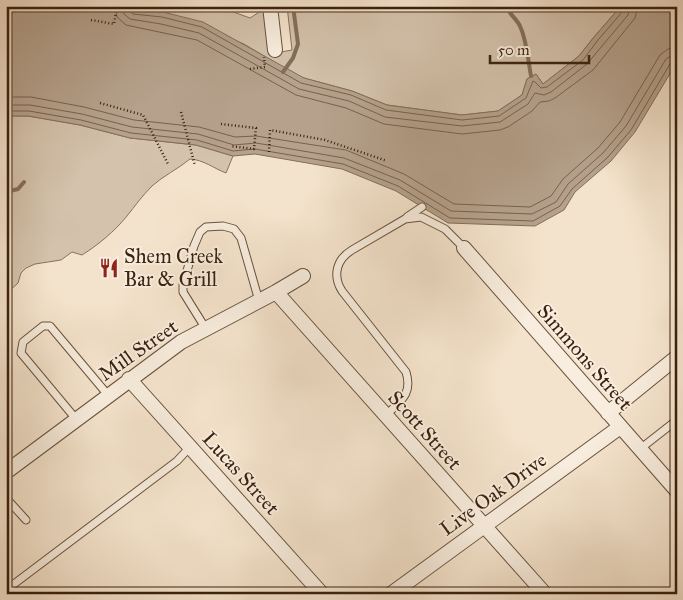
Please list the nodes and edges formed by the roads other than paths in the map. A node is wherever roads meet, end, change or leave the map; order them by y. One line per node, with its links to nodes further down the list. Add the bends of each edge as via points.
1 (270, 6): 2 (street)
2 (275, 50)
3 (422, 207): 4 (lane)
4 (405, 219): 5 (lane, via 421,217 436,224); 14 (lane, via 344,255 336,276 342,291 406,372 409,381 405,397)
5 (464, 248): 13 (street, Simmons Street)
6 (303, 276): 7 (street, Mill Street)
7 (276, 292): 8 (street, Mill Street); 14 (street, Scott Street)
8 (259, 301): 9 (street, Mill Street); 9 (lane, via 241,238 234,229 206,227 194,246 183,292)
9 (206, 328): 11 (street, Mill Street, via 180,342)
10 (677, 357): 13 (street)
11 (129, 379): 12 (street, Mill Street); 18 (street, Lucas Street)
12 (108, 395): 15 (street, Mill Street); 15 (lane, via 50,326 43,326 23,342 21,353)
13 (608, 413): 17 (street, Simmons Street)
14 (385, 416): 24 (street, Scott Street)
15 (76, 419): 20 (street, Mill Street)
16 (677, 420): 19 (lane)
17 (620, 427): 19 (street, Simmons Street); 24 (street, Live Oak Drive)
18 (190, 447): 25 (lane, via 177,461); 26 (street, Lucas Street)
19 (640, 449): 21 (street, Simmons Street)
20 (8, 467)
21 (677, 491)
22 (6, 498): 23 (lane)
23 (26, 520)
24 (483, 526): 27 (street, Live Oak Drive); 28 (street, Scott Street)
25 (6, 590)
26 (322, 594)
27 (391, 594)
28 (545, 594)

